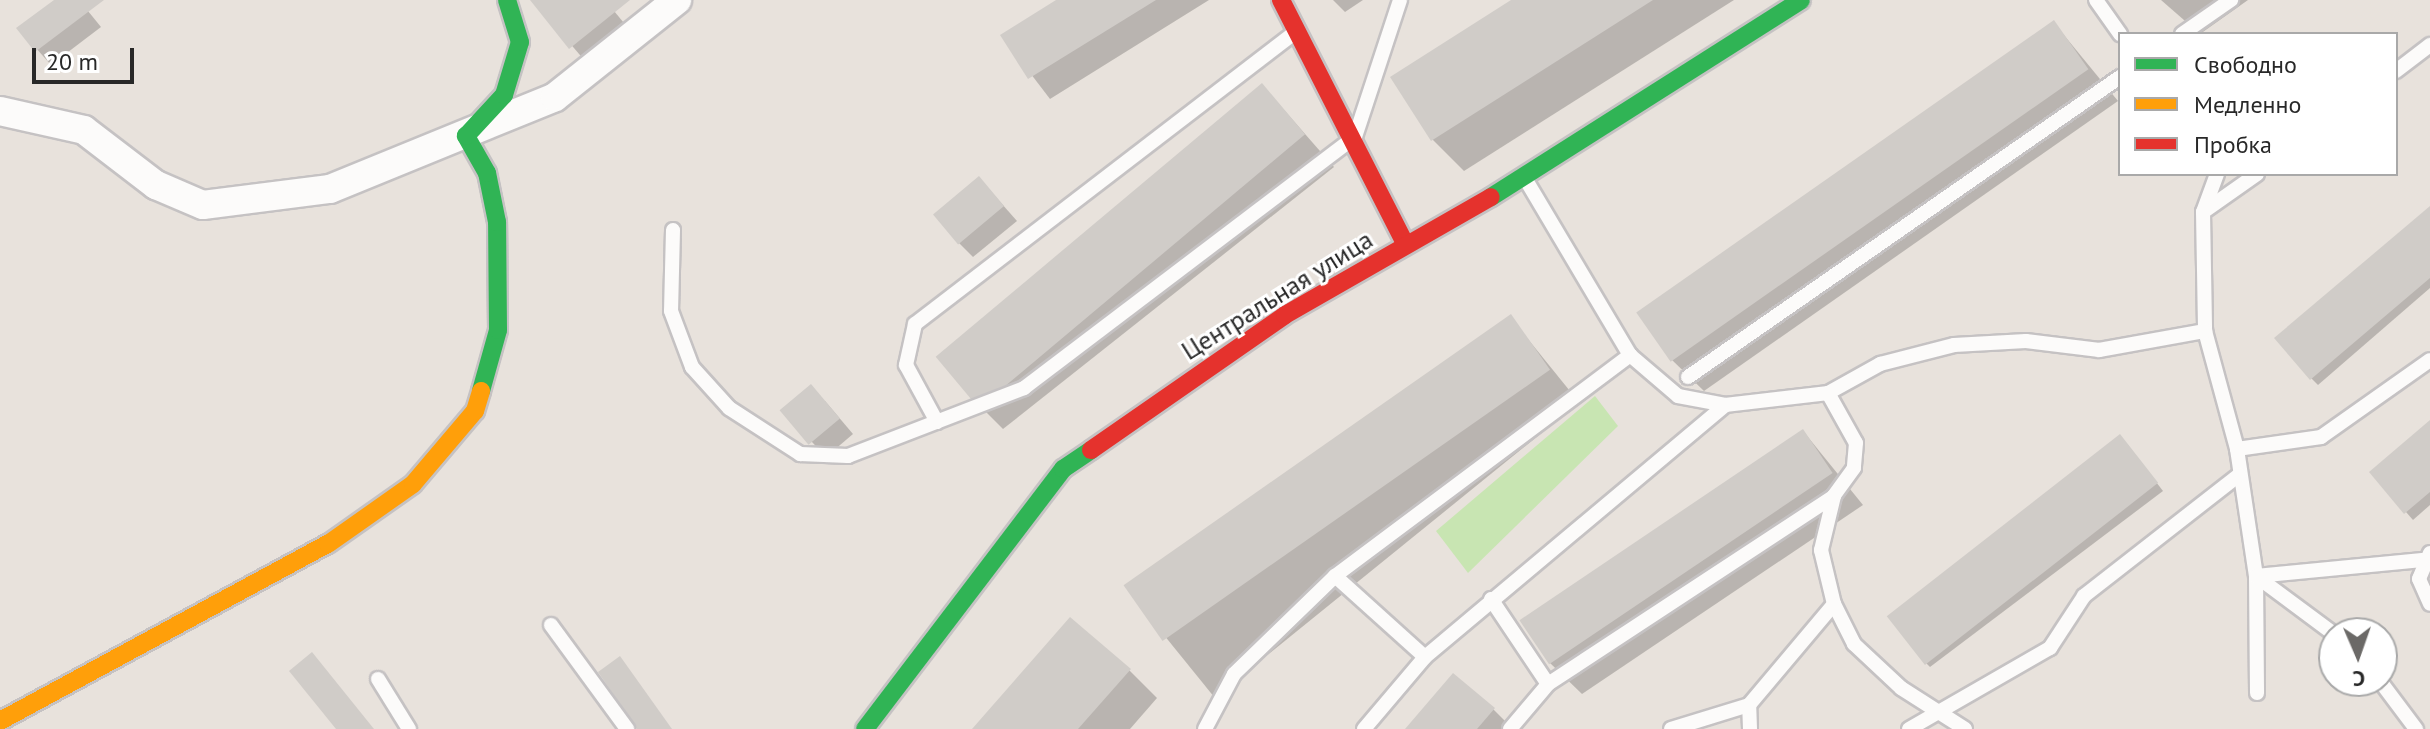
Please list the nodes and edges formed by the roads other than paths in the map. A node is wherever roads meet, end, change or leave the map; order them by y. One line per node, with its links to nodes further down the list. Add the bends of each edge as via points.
1 (507, 0): 15 (street, via 520,42 504,95)
2 (1281, 0): 8 (street)
3 (1400, 0): 16 (lane)
4 (1801, 0): 19 (street, Центральная улица)
5 (2096, 0): 9 (lane)
6 (2231, 0): 10 (lane)
7 (666, 3): 15 (street, via 555,97)
8 (1298, 30): 16 (street); 29 (lane, via 915,324 906,365)
9 (2119, 32)
10 (2185, 32)
11 (2430, 45): 12 (lane)
12 (2398, 69)
13 (2118, 78): 26 (lane)
14 (0, 111): 15 (street, via 84,130 156,185 203,205 330,189)
15 (466, 136): 48 (street, via 487,173 497,222 498,330 475,411 413,484 328,544)
16 (1355, 137): 22 (street); 29 (lane, via 1024,388)
17 (2216, 176): 20 (lane)
18 (2254, 176): 20 (lane)
19 (1525, 178): 22 (street, Центральная улица); 24 (lane)
20 (2203, 212): 23 (lane)
21 (673, 230): 29 (lane, via 671,311 692,367 729,408 800,454 848,456)
22 (1406, 245): 51 (street, Центральная улица, via 1285,315 1063,469)
23 (2205, 331): 27 (lane, via 2099,350 2026,341 1954,345 1880,364); 30 (lane)
24 (1630, 355): 28 (lane, via 1678,396); 34 (lane)
25 (2430, 360): 30 (lane, via 2321,437)
26 (1688, 377)
27 (1828, 393): 28 (lane); 32 (lane, via 1856,443 1854,468)
28 (1725, 405): 36 (lane)
29 (937, 422)
30 (2237, 449): 31 (lane)
31 (2239, 475): 35 (lane); 47 (lane, via 2084,596 2050,648)
32 (1834, 496): 37 (lane, via 1821,550); 43 (lane)
33 (2426, 556): 35 (lane); 38 (lane, via 2419,579)
34 (1335, 576): 41 (lane); 52 (lane, via 1234,674)
35 (2256, 576): 39 (lane); 44 (lane)
36 (1491, 599): 41 (lane); 43 (lane)
37 (1834, 604): 46 (lane); 47 (lane, via 1854,644)
38 (2430, 604)
39 (2318, 622)
40 (551, 625): 50 (lane)
41 (1425, 657): 53 (lane)
42 (378, 679): 49 (lane)
43 (1548, 684): 54 (lane)
44 (2257, 693)
45 (2392, 697): 59 (lane)
46 (1749, 705): 55 (lane); 56 (lane)
47 (1936, 709): 57 (lane); 58 (lane)
48 (0, 721)
49 (409, 729)
50 (627, 729)
51 (865, 729)
52 (1205, 729)
53 (1364, 729)
54 (1510, 729)
55 (1671, 729)
56 (1750, 729)
57 (1909, 729)
58 (1965, 729)
59 (2416, 729)

